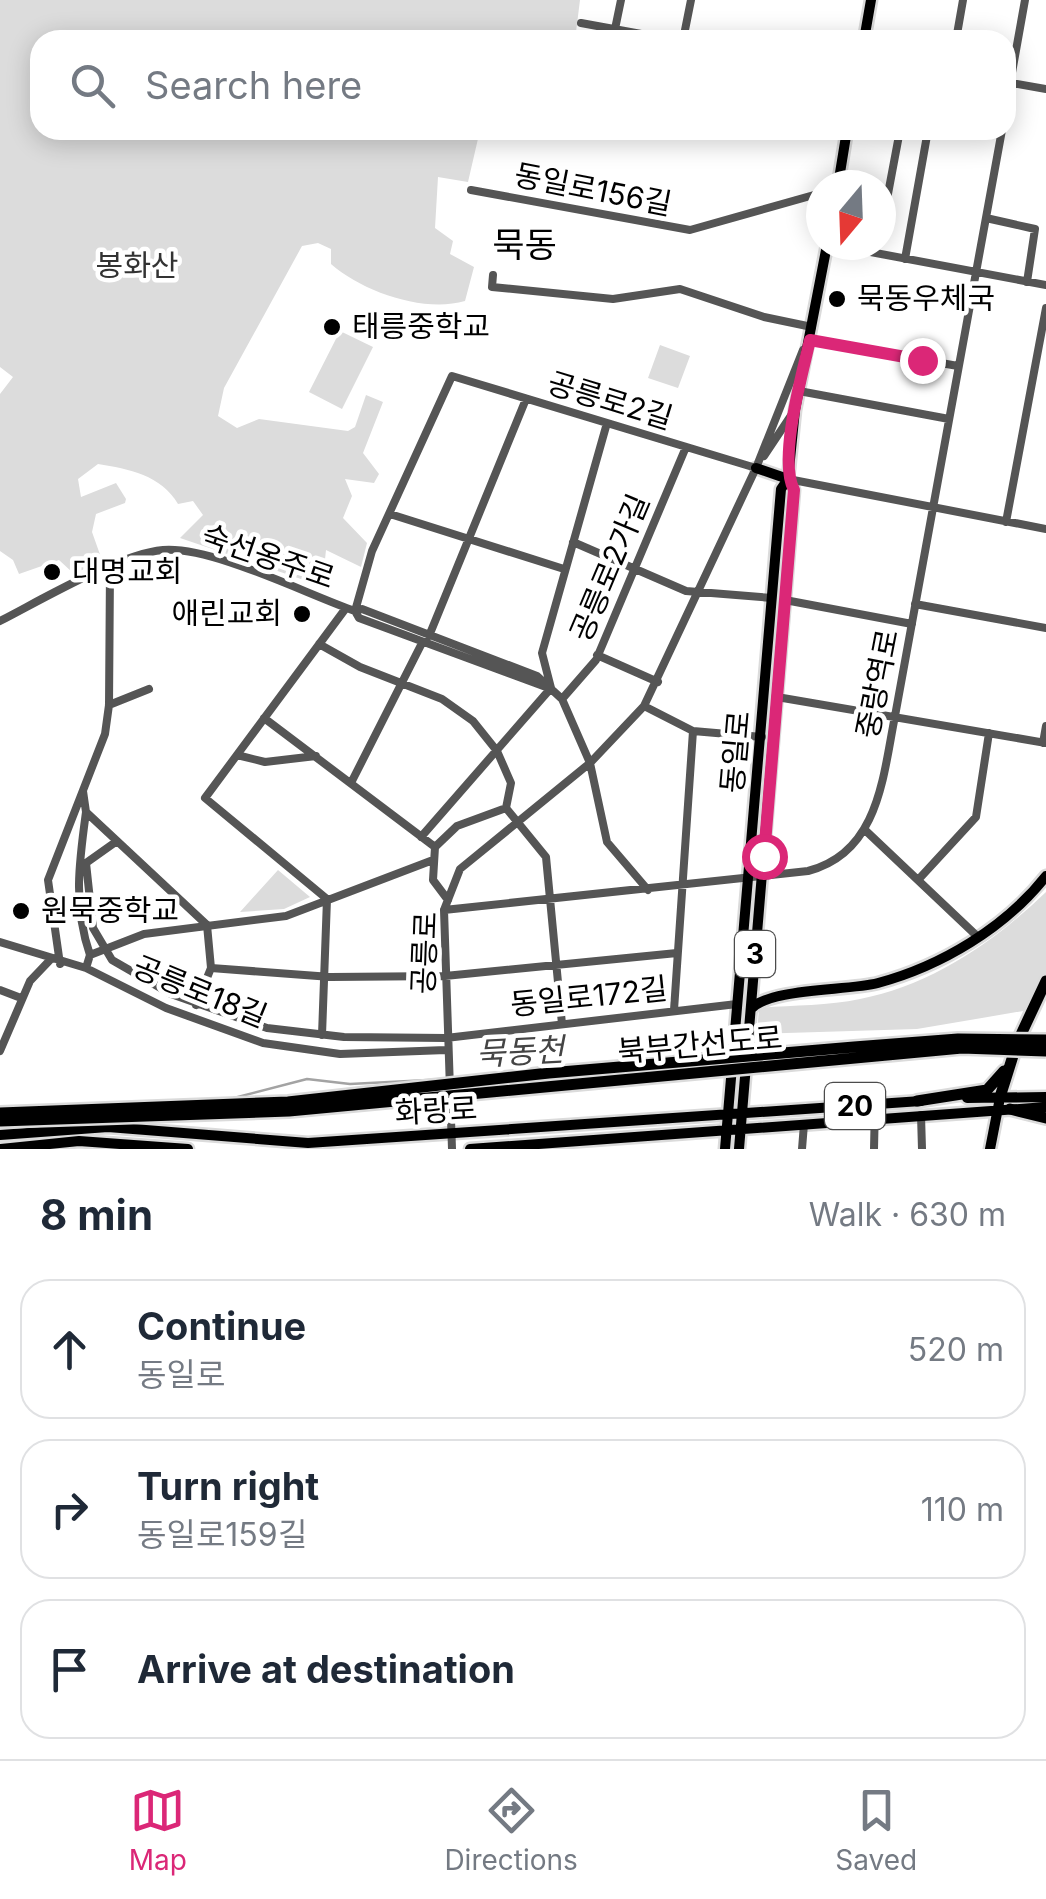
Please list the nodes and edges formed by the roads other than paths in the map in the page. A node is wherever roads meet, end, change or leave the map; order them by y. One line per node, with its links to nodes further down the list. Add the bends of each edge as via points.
1 (621, 0): 7 (street)
2 (691, 0): 9 (street)
3 (871, 0): 10 (main road)
4 (963, 0): 11 (street)
5 (1026, 0): 12 (street)
6 (581, 22): 7 (street)
7 (615, 29): 8 (street)
8 (620, 30)
9 (685, 30)
10 (866, 30)
11 (958, 30)
12 (1016, 46)
13 (1016, 83): 14 (street)
14 (1046, 89)
15 (846, 140): 19 (main road)
16 (898, 140): 20 (street)
17 (926, 140): 25 (street)
18 (1000, 140): 23 (street, 중랑역로)
19 (841, 170)
20 (892, 170)
21 (472, 190): 22 (street, 동일로156길, via 690,230)
22 (806, 196)
23 (986, 218): 27 (street, 중랑역로); 29 (street, via 1035,229)
24 (896, 255): 25 (street)
25 (905, 258): 27 (street)
26 (827, 260): 32 (main road, 동일로 / 3)
27 (976, 272): 29 (street); 35 (street, 중랑역로)
28 (494, 275): 32 (street, via 492,286 580,298 680,289 764,317)
29 (1027, 282): 30 (street)
30 (1046, 286)
31 (1046, 308): 34 (street)
32 (813, 324): 33 (main road, 동일로 / 3); 42 (street, 공릉로)
33 (810, 340): 35 (street); 36 (main road, 동일로 / 3)
34 (1043, 345): 48 (street)
35 (958, 366): 39 (street, 중랑역로)
36 (798, 391): 38 (main road, 동일로 / 3); 39 (street)
37 (526, 399): 40 (street, 공릉로2길); 46 (street, 공릉로2길, via 452,376); 50 (street)
38 (796, 410): 42 (street, 공릉로); 43 (main road, 동일로 / 3)
39 (949, 419): 44 (street, 중랑역로)
40 (607, 423): 41 (street, 공릉로2길); 51 (street)
41 (686, 447): 42 (street, 공릉로2길); 54 (street, 공릉로2가길)
42 (756, 468): 43 (main road); 55 (street, 공릉로)
43 (788, 478): 44 (street); 45 (main road, 동일로 / 3); 47 (main road, 동일로 / 3)
44 (932, 508): 48 (street); 57 (street, 중랑역로)
45 (779, 512): 47 (main road, via 784,504); 56 (main road, 동일로 / 3)
46 (390, 514): 50 (street); 58 (street)
47 (792, 514): 56 (main road, 동일로 / 3)
48 (1006, 522): 49 (street)
49 (1046, 529)
50 (466, 538): 53 (street); 62 (street)
51 (573, 542): 53 (street); 54 (street)
52 (110, 569): 58 (street, 숙선옹주로, via 152,552 189,552); 59 (street, 숙선옹주로); 71 (street)
53 (564, 569): 67 (street, via 542,653)
54 (635, 569): 55 (street); 64 (street, 공릉로2가길)
55 (699, 593): 56 (street); 65 (street, 공릉로)
56 (778, 599): 60 (street); 70 (main road, 동일로 / 3)
57 (915, 604): 60 (street, 중랑역로); 61 (street)
58 (350, 610): 62 (street, 숙선옹주로); 63 (street)
59 (0, 621)
60 (912, 624): 73 (street, 중랑역로)
61 (1046, 628)
62 (425, 639): 66 (street); 67 (street, 숙선옹주로)
63 (320, 644): 66 (street); 74 (street)
64 (597, 656): 65 (street); 69 (street, 공릉로2가길)
65 (658, 682): 72 (street, 공릉로)
66 (402, 684): 81 (street, via 442,699); 85 (street)
67 (551, 688): 69 (street, 숙선옹주로); 81 (street)
68 (149, 689): 71 (street)
69 (562, 699): 84 (street, 숙선옹주로)
70 (773, 703): 73 (street); 78 (main road, 동일로 / 3); 80 (main road, 동일로 / 3)
71 (110, 705): 86 (street)
72 (644, 706): 76 (street); 84 (street, 공릉로)
73 (895, 716): 77 (street); 90 (street, 중랑역로)
74 (264, 718): 82 (street); 83 (street)
75 (1046, 726): 79 (street)
76 (693, 730): 78 (street); 98 (street)
77 (989, 733): 79 (street); 97 (street, via 976,817)
78 (762, 737): 80 (main road, 동일로 / 3)
79 (1044, 743)
80 (767, 750): 95 (main road, 동일로 / 3)
81 (496, 751): 87 (street, via 511,783); 91 (street)
82 (236, 755): 83 (street, via 265,762); 100 (street, via 205,798)
83 (317, 756): 85 (street)
84 (590, 763): 89 (street, 공릉로); 99 (street, 숙선옹주로, via 607,842)
85 (352, 781): 91 (street)
86 (83, 791): 88 (street); 110 (street, via 48,880)
87 (506, 808): 89 (street); 93 (street, via 457,826)
88 (86, 812): 92 (street); 108 (street, via 78,920)
89 (517, 820): 101 (street, via 546,856); 102 (street, 공릉로, via 468,860)
90 (865, 830): 95 (street, via 822,867); 97 (street)
91 (421, 837): 93 (street)
92 (116, 841): 103 (street); 106 (street, via 86,864 93,928)
93 (436, 848): 94 (street)
94 (432, 860): 100 (street); 102 (street)
95 (756, 876): 98 (street); 117 (main road, 동일로 / 3); 122 (main road, 동일로 / 3)
96 (1046, 876): 104 (main road)
97 (918, 880): 104 (street)
98 (682, 884): 99 (street); 107 (street)
99 (648, 890): 101 (street)
100 (327, 899): 103 (street, via 286,916); 115 (street)
101 (550, 900): 102 (street); 111 (street)
102 (446, 905): 114 (street, 공릉로)
103 (207, 925): 106 (street, via 144,934); 113 (street)
104 (978, 937): 119 (main road, via 876,983)
105 (0, 942): 109 (street, 공릉로18길)
106 (103, 949): 108 (street); 121 (street, 동일로172길)
107 (677, 953): 111 (street); 123 (street)
108 (90, 954): 112 (street)
109 (50, 960): 110 (street, 공릉로18길); 120 (street)
110 (60, 964): 112 (street, 공릉로18길)
111 (556, 964): 114 (street); 125 (street)
112 (86, 968): 131 (street, 공릉로18길, via 166,1008 264,1043 340,1054)
113 (212, 968): 115 (street); 121 (street)
114 (444, 976): 115 (street); 127 (street, 공릉로)
115 (327, 977): 126 (street)
116 (1046, 982): 132 (highway, bridge)
117 (752, 987): 119 (main road); 124 (main road, 동일로 / 3)
118 (0, 990): 120 (street)
119 (780, 996): 124 (main road)
120 (21, 998): 129 (street)
121 (196, 1004): 126 (street, 동일로172길, via 267,1028)
122 (737, 1004): 123 (street, 동일로172길); 140 (main road, 동일로 / 3, bridge)
123 (674, 1010): 125 (street, 동일로172길)
124 (750, 1012): 139 (main road, 동일로 / 3, bridge)
125 (562, 1024): 127 (street, 동일로172길)
126 (322, 1035): 127 (street, 동일로172길)
127 (446, 1038): 131 (street, 공릉로)
128 (1046, 1040): 138 (highway, 북부간선도로, bridge, via 958,1038 234,1106)
129 (0, 1051)
130 (1046, 1051): 144 (highway, 북부간선도로, bridge, via 962,1048 215,1116)
131 (446, 1052): 150 (street, 공릉로, bridge)
132 (1009, 1064): 134 (highway, via 987,1090); 136 (highway)
133 (1046, 1097): 136 (main road, 화랑로 / 20)
134 (917, 1101): 135 (main road, 화랑로 / 20); 136 (main road, 화랑로 / 20)
135 (875, 1104): 139 (main road, 화랑로 / 20); 142 (street)
136 (1002, 1105): 137 (main road, 화랑로 / 20); 141 (main road, 화랑로 / 20); 143 (highway); 162 (main road)
137 (1046, 1108)
138 (0, 1113)
139 (742, 1114): 140 (main road, 화랑로 / 20); 148 (main road, 동일로 / 3)
140 (728, 1115): 146 (main road, 화랑로 / 20); 147 (main road, 동일로 / 3)
141 (921, 1115): 142 (main road, 화랑로 / 20); 161 (street)
142 (875, 1118): 145 (main road, 화랑로 / 20); 160 (street)
143 (1046, 1118)
144 (0, 1121)
145 (804, 1123): 148 (main road, 화랑로 / 20); 159 (street)
146 (577, 1126): 150 (main road, 화랑로 / 20); 151 (street)
147 (727, 1128): 148 (main road, 화랑로 / 20); 151 (main road, 화랑로 / 20); 157 (main road, 동일로 / 3)
148 (741, 1128): 158 (main road, 동일로 / 3)
149 (0, 1135): 150 (main road, 화랑로 / 20, via 93,1127 270,1142)
150 (450, 1136): 155 (street)
151 (577, 1144): 156 (main road, 화랑로 / 20)
152 (165, 1148): 153 (main road, via 78,1141); 154 (main road)
153 (1, 1149)
154 (188, 1149)
155 (452, 1149)
156 (470, 1149)
157 (725, 1149)
158 (739, 1149)
159 (802, 1149)
160 (874, 1149)
161 (922, 1149)
162 (990, 1149)

